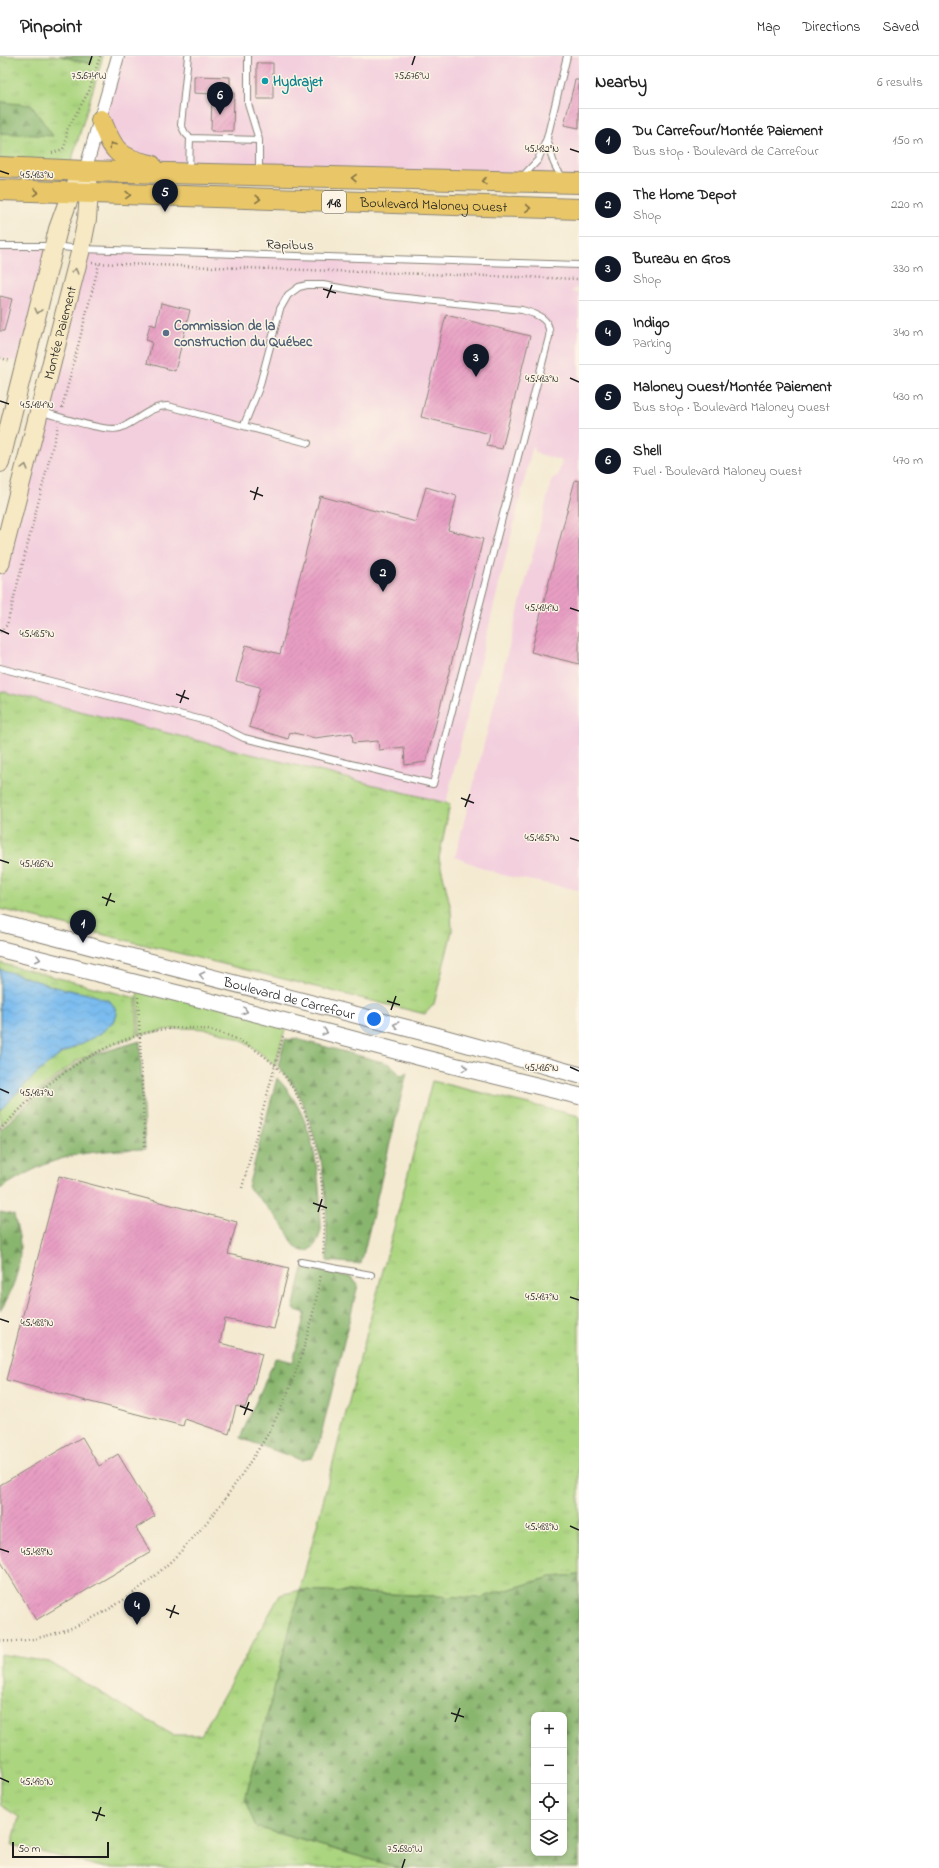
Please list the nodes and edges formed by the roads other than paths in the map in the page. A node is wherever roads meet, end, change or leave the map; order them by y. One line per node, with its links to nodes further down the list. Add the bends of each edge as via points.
1 (118, 56): 5 (street, Montée Paiement)
2 (188, 56): 6 (lane, via 181,125 184,133)
3 (248, 56): 8 (lane, via 248,104)
4 (567, 56): 7 (lane)
5 (100, 120): 10 (street, Montée Paiement); 11 (main road, one-way to 5, via 138,162 117,153)
6 (190, 138): 8 (lane); 11 (lane)
7 (547, 138): 13 (lane, via 538,160); 14 (lane, via 556,169)
8 (259, 140): 12 (lane)
9 (0, 167): 10 (main road, Boulevard Maloney Ouest / 148)
10 (85, 170): 11 (main road, Boulevard Maloney Ouest / 148); 16 (main road, Montée Paiement)
11 (195, 173): 12 (main road, Boulevard Maloney Ouest / 148)
12 (259, 175): 13 (main road, Boulevard Maloney Ouest / 148, one-way to 12)
13 (518, 181): 14 (main road, Boulevard Maloney Ouest / 148)
14 (574, 183)
15 (0, 190): 16 (main road, Boulevard Maloney Ouest / 148, one-way to 16)
16 (80, 193): 17 (main road, Boulevard Maloney Ouest / 148, one-way to 17); 19 (main road, Montée Paiement); 20 (main road, Montée Paiement, via 87,219)
17 (579, 209)
18 (0, 246): 19 (lane, Rapibus)
19 (53, 246): 20 (lane, Rapibus); 25 (main road, Montée Paiement, one-way to 25)
20 (85, 255): 21 (lane, Rapibus); 22 (main road, Montée Paiement, one-way to 20)
21 (579, 265)
22 (40, 412): 23 (lane, via 110,430 128,424 159,406 168,406); 26 (main road, Montée Paiement, one-way to 22)
23 (244, 425): 24 (lane); 27 (lane, via 259,388 280,309 288,295 299,287 323,285 388,296 522,310 541,317 547,323 549,337 433,784 244,738 214,723)
24 (308, 442)
25 (0, 463)
26 (0, 564)
27 (0, 668)
28 (0, 923): 30 (street, Boulevard de Carrefour, one-way to 28, via 427,1033)
29 (0, 949): 31 (street, Boulevard de Carrefour, one-way to 31)
30 (579, 1075)
31 (579, 1096)
32 (301, 1262): 33 (lane)
33 (371, 1275)

